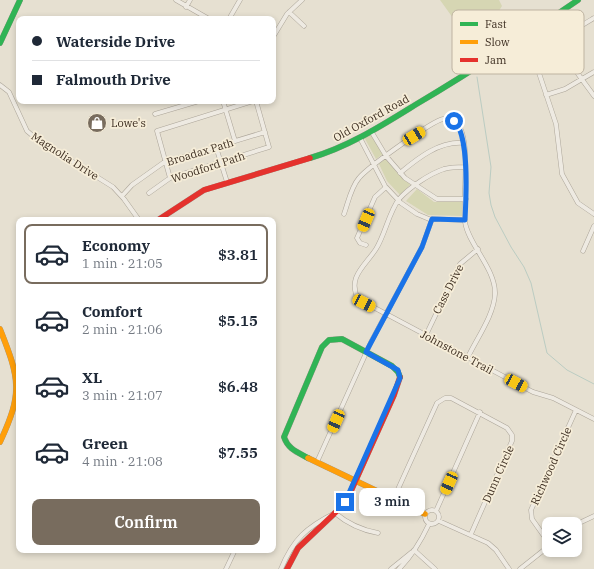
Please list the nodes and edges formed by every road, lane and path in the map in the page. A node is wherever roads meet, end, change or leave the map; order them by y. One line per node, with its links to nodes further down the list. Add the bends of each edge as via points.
1 (20, 0): 16 (street)
2 (176, 0): 7 (street)
3 (190, 0): 7 (street)
4 (240, 0): 11 (street)
5 (302, 0): 9 (street)
6 (578, 0): 8 (street, Old Oxford Road)
7 (186, 7): 10 (street)
8 (563, 10)
9 (289, 12): 14 (street); 15 (street)
10 (203, 16)
11 (231, 16)
12 (594, 18): 13 (street)
13 (584, 25)
14 (304, 26)
15 (276, 32)
16 (0, 43)
17 (594, 72): 21 (street)
18 (467, 74): 31 (street, Old Oxford Road)
19 (538, 74): 23 (street)
20 (579, 74): 21 (street)
21 (583, 79): 23 (street, via 565,89); 24 (street)
22 (0, 85): 48 (street, Magnolia Drive, via 9,92 27,130)
23 (546, 95): 52 (street, via 559,138 559,163 562,174 578,203)
24 (594, 96)
25 (189, 104): 30 (street)
26 (224, 104): 29 (street)
27 (245, 104): 29 (street)
28 (255, 104): 32 (street)
29 (226, 110): 34 (street); 39 (street, via 157,131)
30 (155, 114)
31 (371, 131): 33 (street, Old Oxford Road); 37 (street)
32 (265, 132): 34 (street, Broadax Path); 38 (street, Woodford Path, via 270,148)
33 (360, 138): 40 (street); 44 (street, Old Oxford Road, via 321,155)
34 (235, 141): 36 (street, Broadax Path)
35 (464, 143): 37 (street, via 462,129 458,124 442,119); 41 (street); 42 (street, via 451,142 444,145 414,161)
36 (216, 147): 38 (street); 39 (street, Broadax Path)
37 (386, 156): 40 (street); 42 (street)
38 (221, 162): 43 (street, Woodford Path); 44 (street)
39 (165, 163): 43 (street); 48 (street, Broadax Path, via 132,185)
40 (375, 165): 46 (street); 51 (street, via 359,178)
41 (465, 167): 45 (street, via 444,169); 49 (street)
42 (400, 173): 45 (street)
43 (170, 178): 47 (street, Woodford Path)
44 (227, 182): 54 (street, Old Oxford Road, via 198,193)
45 (415, 185): 49 (street, via 437,199); 50 (street)
46 (386, 187): 50 (street); 58 (street, via 376,197 357,238 360,243)
47 (149, 193)
48 (122, 196): 53 (street, Magnolia Drive)
49 (466, 199): 56 (street)
50 (398, 200): 55 (street, via 417,214); 61 (street, Johnstone Trail, via 380,242 354,282 354,291 358,299)
51 (344, 214)
52 (594, 214)
53 (137, 217)
54 (162, 217)
55 (432, 219): 56 (street); 61 (street, via 422,247)
56 (465, 220): 59 (street)
57 (594, 226): 60 (street)
58 (366, 245)
59 (478, 249): 63 (street, Cass Drive, via 460,264); 65 (street, via 491,276 495,293 491,312)
60 (583, 251)
61 (386, 314): 63 (street, Johnstone Trail); 64 (street)
62 (0, 329): 66 (street)
63 (426, 335): 65 (street, Johnstone Trail)
64 (366, 352): 72 (street); 72 (street, via 342,339 329,340 322,347 284,437 292,450); 73 (street, via 398,370 400,378)
65 (468, 357): 68 (street, Johnstone Trail, via 533,392 548,396)
66 (16, 367)
67 (16, 404): 71 (street)
68 (576, 410): 70 (street, Johnstone Trail); 84 (street, Richwood Circle, via 531,510 532,519)
69 (480, 412): 74 (street, Dunn Circle, via 452,398 445,398 438,403); 75 (street); 83 (street, Dunn Circle, via 508,428 512,441)
70 (594, 419)
71 (0, 442)
72 (317, 462): 73 (street)
73 (356, 481): 74 (street); 76 (street, via 345,502)
74 (394, 498): 77 (street)
75 (436, 511): 77 (street, via 432,510); 79 (street)
76 (335, 513): 82 (street, via 364,531); 89 (street, via 303,533 288,553); 90 (street, via 301,543)
77 (425, 514): 81 (street)
78 (594, 516): 80 (street)
79 (439, 521): 81 (street, via 433,525); 83 (street)
80 (582, 522)
81 (429, 524): 85 (street)
82 (378, 533)
83 (471, 534): 94 (street, via 496,550)
84 (542, 534)
85 (414, 550): 91 (street); 92 (street); 93 (street)
86 (542, 550): 95 (street)
87 (234, 553): 88 (street)
88 (226, 569)
89 (282, 569)
90 (287, 569)
91 (390, 569)
92 (399, 569)
93 (435, 569)
94 (509, 569)
95 (520, 569)

